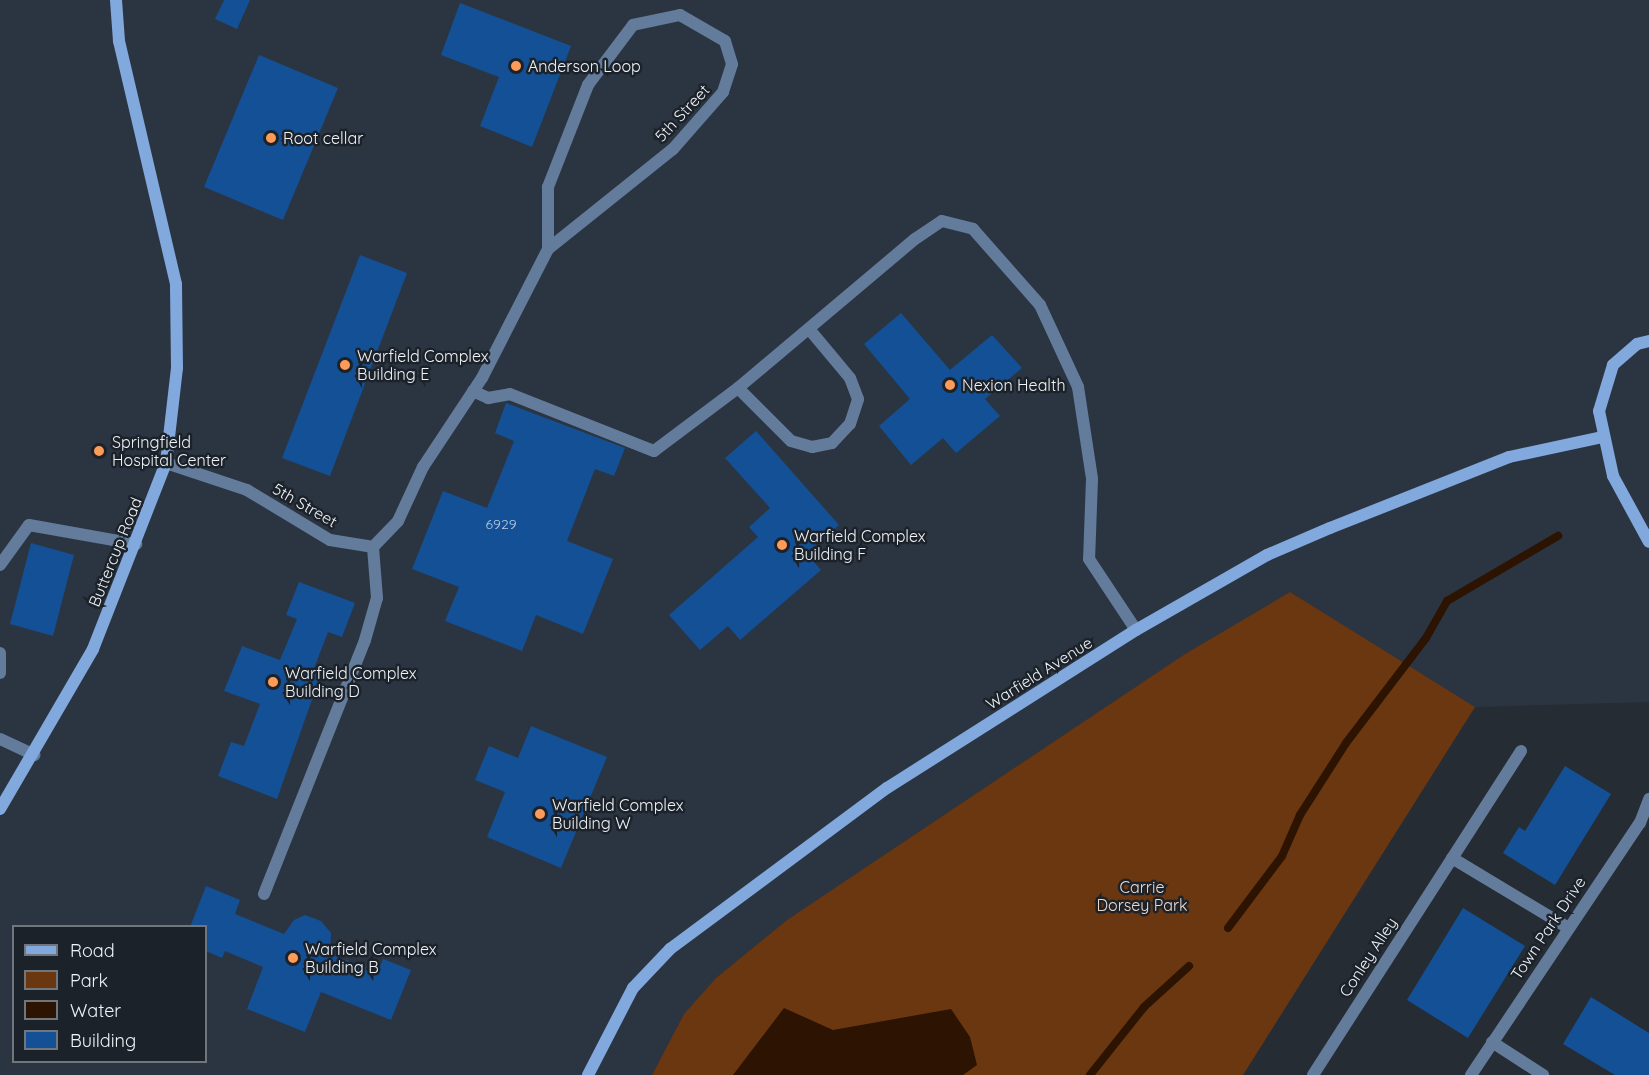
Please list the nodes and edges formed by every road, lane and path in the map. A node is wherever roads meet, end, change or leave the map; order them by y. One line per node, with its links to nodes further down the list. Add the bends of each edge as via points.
1 (116, 0): 8 (street, Buttercup Road, via 121,51 176,284 177,369)
2 (548, 249): 2 (street, 5th Street, via 673,149 723,92 732,64 725,41 680,15 633,25 588,85 548,186); 6 (street, 5th Street)
3 (809, 329): 5 (street); 5 (street, via 850,378 858,399 850,424 832,443 812,447 791,441); 13 (street, via 942,221 973,229 1040,305 1078,387 1092,479 1089,559)
4 (1649, 340): 7 (street, via 1636,344 1613,365 1599,411)
5 (738, 388): 6 (street, via 654,451 510,394 488,398)
6 (474, 391): 11 (street, 5th Street, via 423,467 398,521)
7 (1602, 437): 9 (street, via 1613,476); 13 (street, Warfield Avenue, via 1509,457 1329,528 1267,555)
8 (166, 463): 10 (street, Buttercup Road); 11 (street, 5th Street, via 247,490 330,540)
9 (1649, 542)
10 (136, 544): 12 (street, via 29,525 4,554); 18 (street, Buttercup Road, via 93,649)
11 (373, 547): 23 (street, via 376,598 365,640)
12 (0, 565)
13 (1136, 630): 26 (street, Warfield Avenue, via 887,788 670,949 633,988)
14 (0, 653): 15 (street)
15 (0, 674)
16 (0, 739): 18 (street)
17 (1521, 751): 22 (street, Conley Alley)
18 (34, 755): 20 (street, Buttercup Road)
19 (1649, 799): 21 (street, Town Park Drive)
20 (0, 809)
21 (1644, 826): 24 (street, Town Park Drive)
22 (1452, 858): 24 (street); 27 (street, Conley Alley)
23 (264, 894)
24 (1567, 927): 25 (street, Town Park Drive)
25 (1492, 1042): 28 (street, Town Park Drive); 29 (street)
26 (588, 1075)
27 (1312, 1075)
28 (1472, 1075)
29 (1543, 1075)

